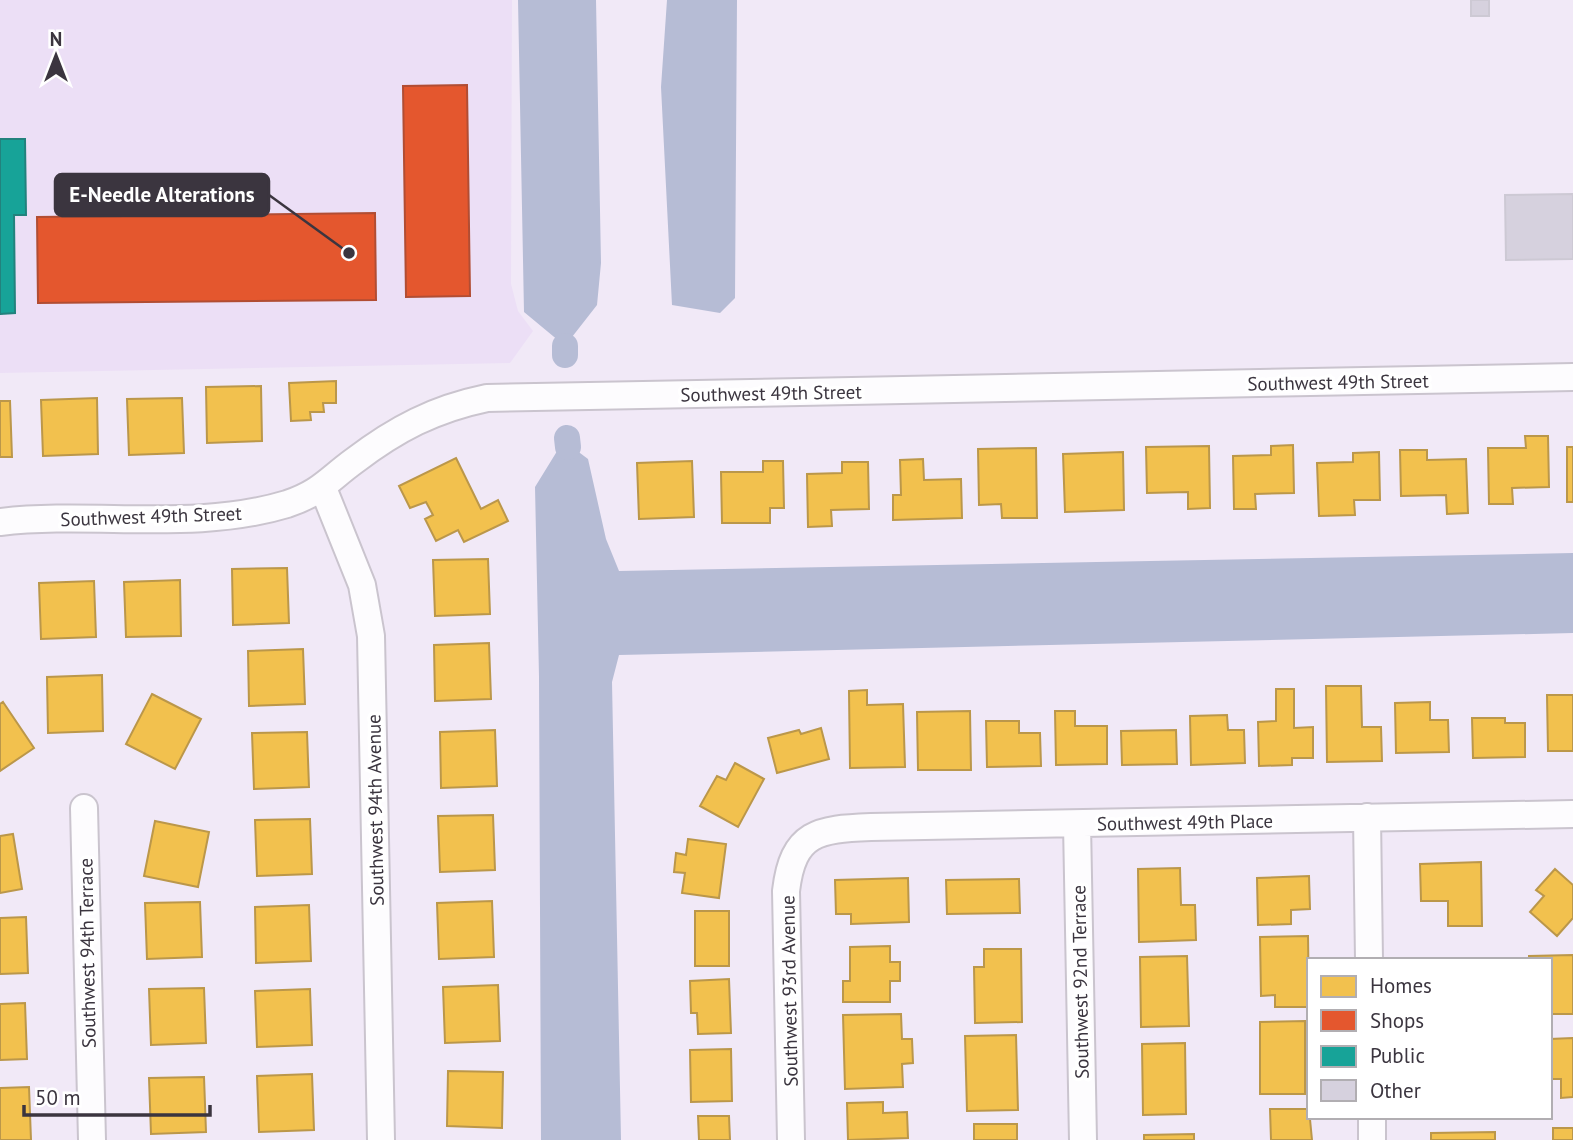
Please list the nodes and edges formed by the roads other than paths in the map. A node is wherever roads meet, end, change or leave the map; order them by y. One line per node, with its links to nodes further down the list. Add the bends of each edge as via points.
1 (1573, 377): 2 (street, Southwest 49th Street, via 487,398 419,419 359,457)
2 (323, 488): 3 (street, Southwest 49th Street, via 287,504 232,514); 12 (street, Southwest 94th Avenue, via 362,585 371,636)
3 (0, 522)
4 (84, 808): 11 (street, Southwest 94th Terrace)
5 (1573, 814): 6 (street, Southwest 49th Place)
6 (1367, 817): 7 (street, Southwest 49th Place); 9 (street)
7 (1077, 824): 8 (street, Southwest 49th Place, via 841,828 823,831); 14 (street, Southwest 92nd Terrace)
8 (802, 845): 13 (street, Southwest 93rd Avenue, via 789,870 786,891)
9 (1369, 958)
10 (1372, 1119): 15 (street)
11 (92, 1140)
12 (381, 1140)
13 (791, 1140)
14 (1083, 1140)
15 (1372, 1140)

